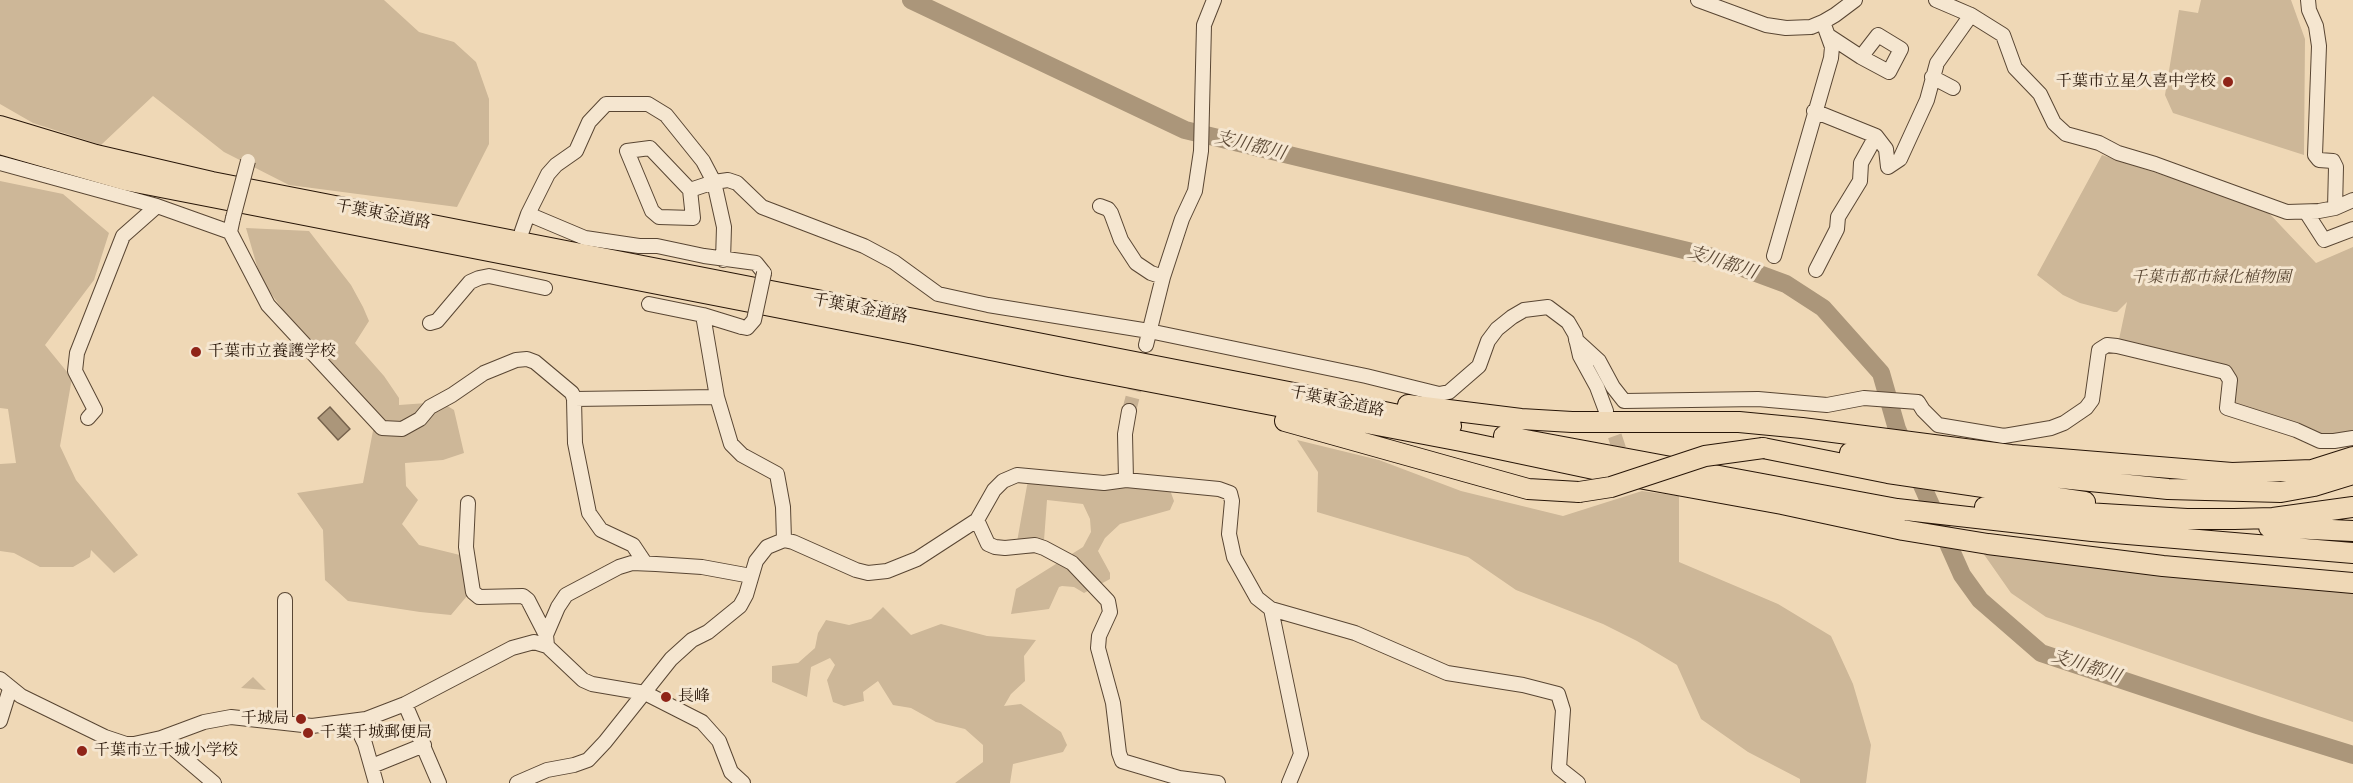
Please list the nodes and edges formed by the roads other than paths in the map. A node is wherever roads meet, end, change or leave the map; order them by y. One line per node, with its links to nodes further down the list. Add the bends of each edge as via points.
1 (1214, 0): 32 (street, via 1204,25 1201,151 1195,191)
2 (1698, 0): 7 (street, via 1766,25 1797,28)
3 (1855, 0): 7 (street)
4 (1936, 0): 6 (street)
5 (2308, 0): 23 (street, via 2319,46 2315,155 2319,160 2333,161 2336,167)
6 (1968, 9): 10 (street); 24 (street, via 2003,35 2015,68 2040,94 2054,123 2066,134 2287,212)
7 (1823, 22): 8 (street)
8 (1829, 36): 9 (street); 12 (street, via 1831,58)
9 (1860, 57)
10 (1932, 78): 11 (street); 14 (street, via 1927,100 1900,159 1888,167 1886,149)
11 (1953, 88)
12 (1814, 111): 14 (street); 29 (street)
13 (0, 126): 41 (highway, 千葉東金道路, via 96,155 212,182)
14 (1876, 136): 31 (street, via 1861,163 1860,181 1838,217 1837,229)
15 (0, 144): 40 (highway, 千葉東金道路, via 125,180)
16 (248, 161): 28 (street, bridge)
17 (0, 163): 21 (street)
18 (714, 182): 19 (street); 25 (street, via 703,161 666,115 648,104 606,104 589,122 576,151 548,174); 30 (street, via 724,227); 37 (street, via 737,183 762,207 864,246 938,294)
19 (690, 190): 19 (street, via 650,148 627,152 652,211 659,217 693,218)
20 (2353, 200): 23 (street)
21 (157, 206): 28 (street); 46 (street, via 123,236 77,353 75,370 95,410)
22 (1100, 206): 32 (street, via 1111,213 1121,240 1136,263)
23 (2335, 208): 24 (street)
24 (2306, 212): 26 (street, via 2324,240)
25 (528, 214): 27 (street); 30 (street, via 585,238 657,246)
26 (2353, 229)
27 (522, 231)
28 (230, 232): 43 (street, via 268,305 382,428 402,429 484,373 516,360 535,362)
29 (1774, 256)
30 (723, 260): 35 (street, bridge, via 756,263 764,273 754,320 747,328)
31 (1816, 270)
32 (1163, 277): 37 (street)
33 (545, 288): 36 (street, via 489,276 479,278 470,282 437,321)
34 (649, 304): 35 (street)
35 (703, 315): 42 (street)
36 (430, 323)
37 (1149, 330): 38 (street, via 1444,394 1479,366 1497,329 1524,310 1548,307 1568,322); 39 (street)
38 (1576, 340): 45 (street); 47 (street, via 1599,361 1624,401 1758,399 1827,405 1864,398 1918,402 1938,425 2004,436 2064,423 2090,403 2097,355 2102,347 2112,345 2225,372 2230,380 2227,408 2320,441)
39 (1146, 345)
40 (1068, 366): 48 (highway, bridge, via 1126,386 1341,435 1528,489 1579,492 1611,487 1705,456); 62 (highway, via 1904,530 2163,566)
41 (1299, 394): 50 (highway, via 1521,419 1739,422 1864,436); 54 (highway, 千葉東金道路, via 1468,430)
42 (717, 397): 43 (street); 58 (street, via 731,444 742,455 777,474)
43 (574, 399): 60 (street, via 575,443 589,513 601,530 633,545)
44 (1129, 411): 52 (street)
45 (1606, 411)
46 (88, 418)
47 (2353, 438)
48 (1763, 448): 50 (highway); 57 (highway, via 1888,473 2258,526)
49 (2353, 457): 50 (highway, via 2312,470 2232,473)
50 (1962, 459): 51 (highway, via 2168,489 2281,492)
51 (2353, 474)
52 (1126, 480): 56 (street, via 1104,483 1017,475 994,490); 64 (street, via 1230,493 1229,534 1234,557 1257,598)
53 (468, 503): 65 (street, via 466,547 473,592 479,597 523,596)
54 (1893, 504): 55 (highway, via 2187,519 2273,518); 59 (highway, via 1978,519)
55 (2353, 507)
56 (977, 520): 58 (street, via 910,563 868,573); 80 (street, via 988,544 1044,548 1072,563 1108,602 1110,612 1098,648 1113,703 1122,761 1179,778)
57 (2353, 531)
58 (784, 540): 61 (street, via 774,542 760,553)
59 (2353, 554)
60 (645, 564): 61 (street, via 702,567); 65 (street, via 619,567 566,595)
61 (751, 576): 67 (street, via 740,606 692,640)
62 (2353, 583)
63 (285, 600): 71 (street)
64 (1271, 609): 81 (street, via 1301,754); 82 (street, via 1354,633 1447,673 1558,694 1563,710 1559,768)
65 (547, 640): 67 (street, via 583,680); 68 (street, via 512,648)
66 (5, 684): 70 (street); 72 (street, via 105,737 126,744)
67 (645, 693): 75 (street, via 707,726 719,741); 79 (street, via 588,760 547,770)
68 (405, 704): 69 (street); 73 (street)
69 (360, 720): 71 (street, via 312,726); 74 (street)
70 (0, 721)
71 (285, 723): 72 (street, via 231,717)
72 (161, 738): 76 (street)
73 (424, 745): 74 (street); 78 (street)
74 (372, 766): 77 (street)
75 (737, 781)
76 (214, 783)
77 (376, 783)
78 (438, 783)
79 (517, 783)
80 (1218, 783)
81 (1289, 783)
82 (1578, 783)

